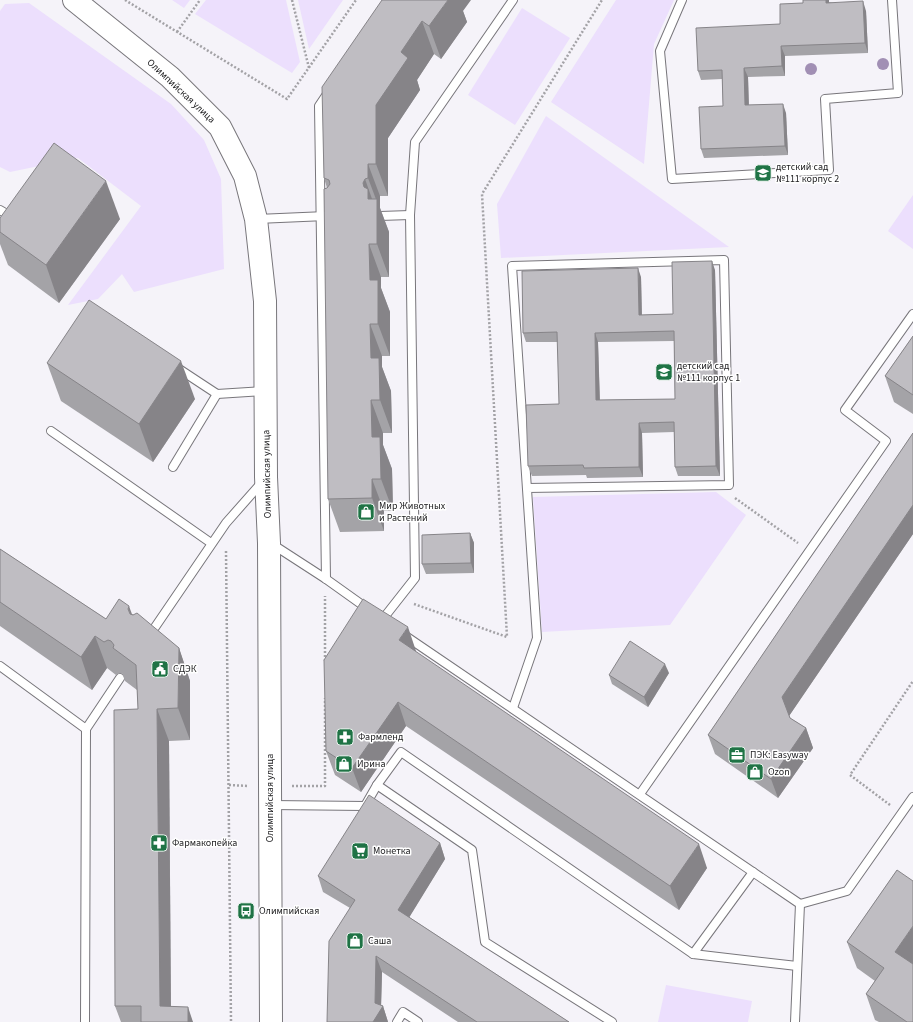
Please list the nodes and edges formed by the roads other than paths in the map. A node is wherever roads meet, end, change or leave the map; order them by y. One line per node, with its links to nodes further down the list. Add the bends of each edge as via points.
1 (74, 0): 11 (street, Олимпийская улица, via 170,77 220,127 245,176)
2 (513, 0): 7 (lane, via 415,142)
3 (682, 0): 4 (lane, via 660,51 672,179 830,170 825,99 898,93)
4 (892, 0)
5 (336, 81): 8 (lane, via 319,106)
6 (0, 210): 12 (lane, via 12,217)
7 (410, 215): 10 (lane); 24 (lane, via 415,578)
8 (321, 216): 9 (lane); 11 (lane); 23 (lane)
9 (336, 216)
10 (380, 216)
11 (256, 219): 15 (street, Олимпийская улица, via 264,301)
12 (0, 235)
13 (913, 314): 31 (lane, via 845,410 886,441)
14 (172, 364): 16 (lane)
15 (265, 390): 16 (lane); 19 (street, Олимпийская улица)
16 (217, 394): 18 (lane)
17 (51, 431): 21 (lane)
18 (173, 467)
19 (266, 478): 21 (lane); 22 (street, Олимпийская улица)
20 (527, 488): 20 (lane, via 512,266 724,260 730,485); 28 (lane, via 537,638)
21 (211, 543): 25 (lane)
22 (269, 543): 23 (lane); 32 (street, Олимпийская улица)
23 (326, 579): 24 (lane)
24 (389, 624): 28 (lane)
25 (145, 642)
26 (0, 666): 29 (lane)
27 (120, 678): 29 (lane)
28 (513, 708): 31 (lane)
29 (86, 729): 38 (lane)
30 (377, 785): 32 (lane, via 365,806); 36 (lane, via 400,752); 42 (lane, via 472,850 485,942)
31 (640, 794): 34 (lane)
32 (270, 796): 39 (street, Олимпийская улица)
33 (913, 797): 35 (lane, via 847,891)
34 (753, 872): 35 (lane); 36 (lane)
35 (800, 904): 37 (lane)
36 (693, 954): 37 (lane)
37 (797, 966): 43 (lane)
38 (85, 1022)
39 (271, 1022)
40 (396, 1022): 41 (lane, via 403,1012)
41 (418, 1022)
42 (612, 1022)
43 (795, 1022)

